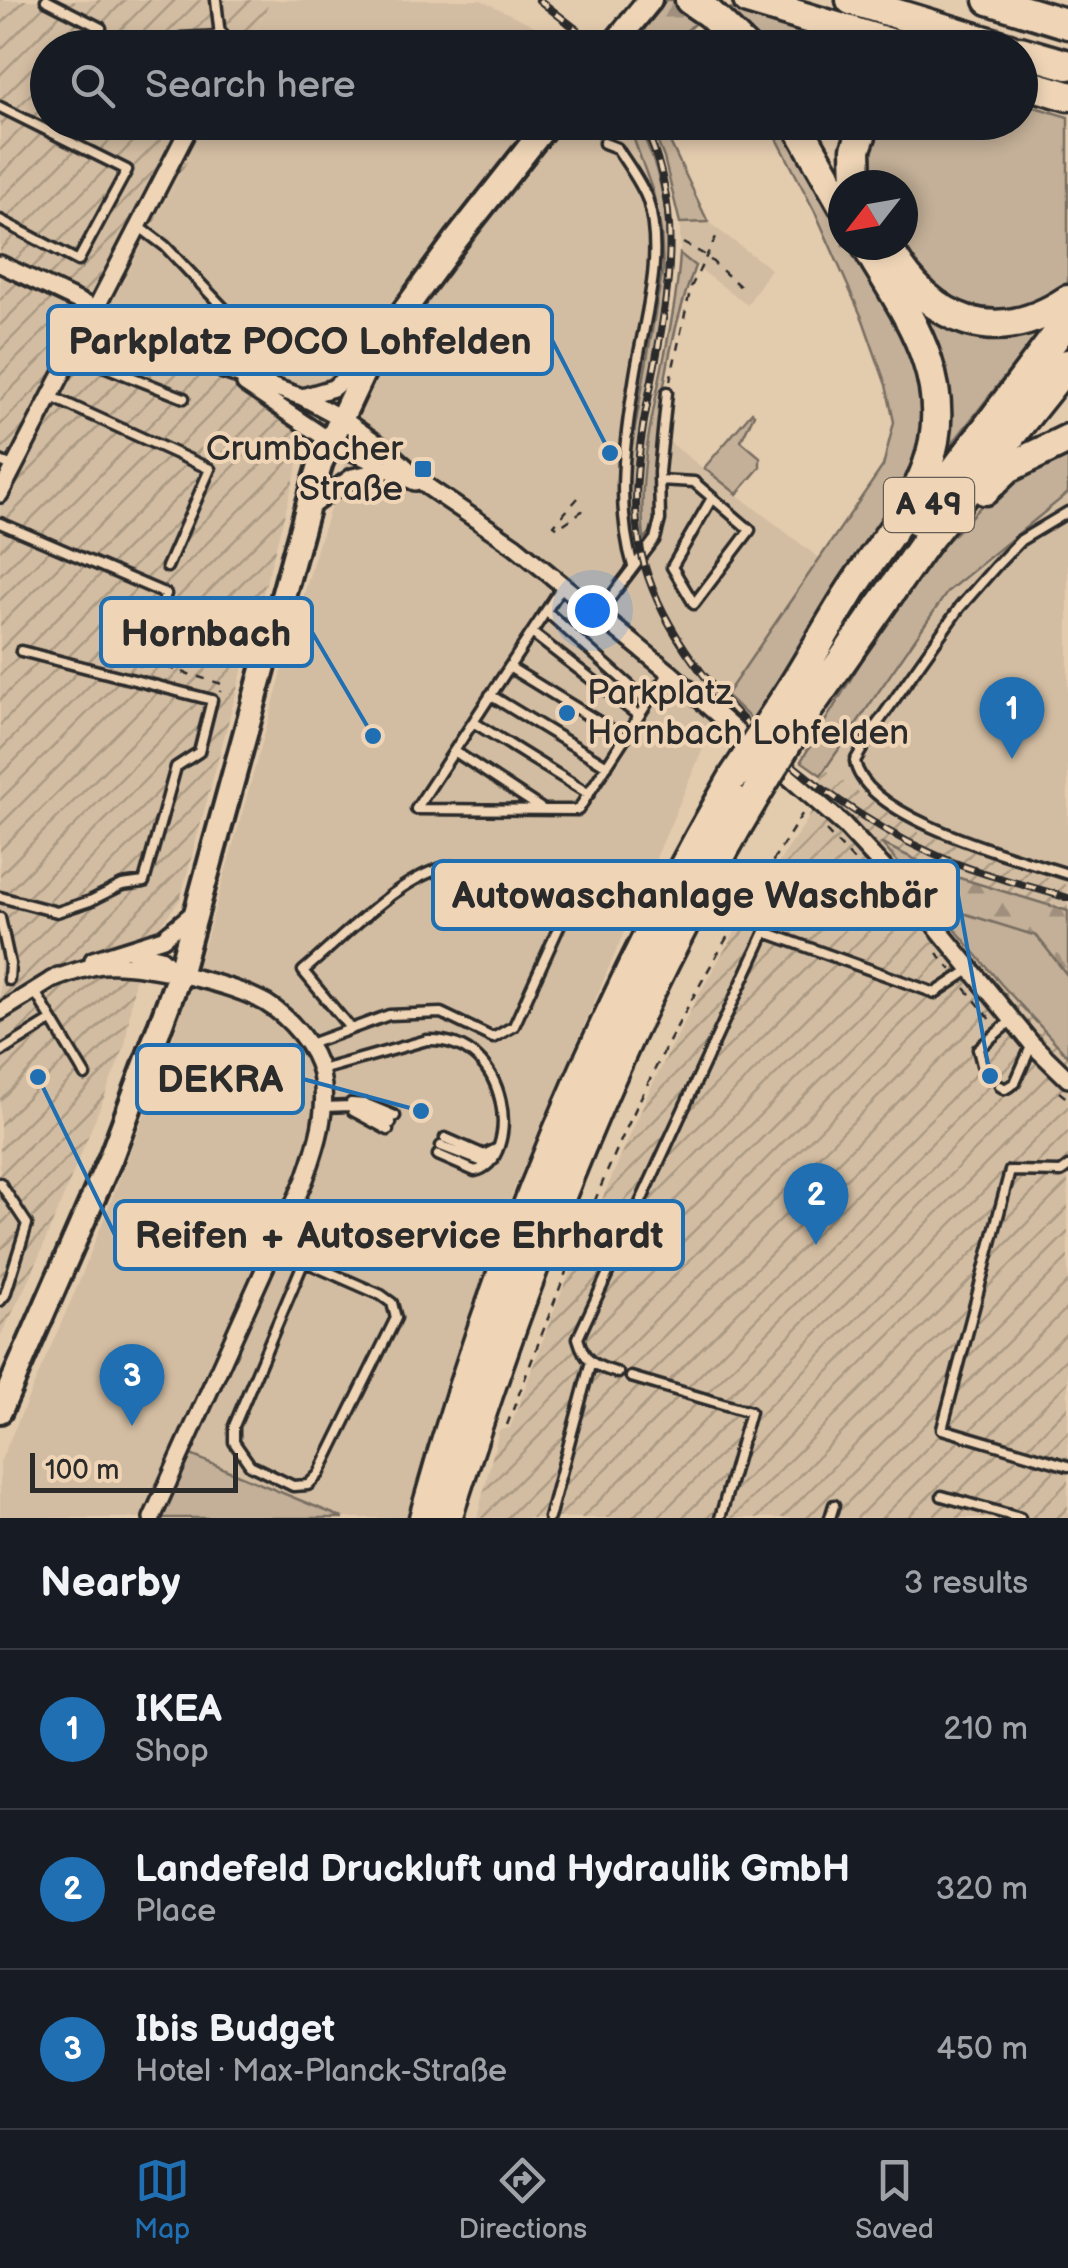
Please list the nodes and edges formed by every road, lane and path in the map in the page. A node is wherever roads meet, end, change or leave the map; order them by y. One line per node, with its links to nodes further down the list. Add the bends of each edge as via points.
1 (44, 0): 9 (lane)
2 (216, 0): 10 (lane)
3 (690, 0): 12 (highway)
4 (748, 0): 13 (highway)
5 (851, 0): 14 (highway)
6 (989, 0): 8 (highway)
7 (643, 9): 11 (main road)
8 (1068, 24)
9 (101, 28)
10 (218, 30)
11 (626, 30)
12 (726, 30)
13 (847, 30)
14 (950, 30)
15 (1038, 56): 16 (highway)
16 (1068, 65)
17 (1038, 87): 18 (highway)
18 (1068, 96)
19 (0, 108): 20 (lane)
20 (30, 123)
21 (66, 140): 29 (lane, via 127,170 78,261)
22 (182, 140): 30 (street)
23 (536, 140): 42 (main road)
24 (806, 140): 28 (highway)
25 (859, 140): 27 (highway)
26 (604, 144): 66 (lane, via 618,148 648,200 656,268 624,476 624,535)
27 (857, 170)
28 (828, 179)
29 (0, 220)
30 (137, 224): 39 (street); 44 (lane, via 242,325)
31 (717, 235): 33 (path)
32 (683, 243): 33 (path)
33 (705, 255): 37 (path); 45 (path)
34 (874, 260): 79 (highway, via 927,360 936,419 933,449 914,500 851,590)
35 (896, 260): 38 (highway, via 918,292 959,318 1005,326)
36 (0, 264): 39 (street)
37 (745, 290)
38 (1068, 300)
39 (94, 310): 41 (street); 44 (street)
40 (1068, 320): 79 (highway, A 49)
41 (72, 354): 46 (street); 48 (lane)
42 (371, 356): 47 (street, via 333,388); 49 (main road)
43 (1068, 364): 65 (highway, A 49)
44 (224, 370): 47 (street); 51 (street)
45 (667, 392): 54 (lane)
46 (52, 397): 52 (street); 67 (lane, via 210,468)
47 (302, 397): 49 (street)
48 (184, 398)
49 (341, 418): 51 (main road); 55 (street)
50 (1068, 439): 65 (highway, via 1008,468)
51 (330, 441): 53 (street); 60 (main road)
52 (7, 464): 56 (street)
53 (385, 470): 55 (street); 60 (street, via 352,477)
54 (659, 480): 58 (lane, via 694,482); 66 (lane, via 655,539)
55 (428, 487): 68 (street)
56 (0, 494)
57 (578, 498): 59 (path)
58 (712, 498): 58 (lane, via 750,530 694,604 672,567)
59 (574, 503): 61 (path); 61 (path, via 554,526)
60 (307, 509): 93 (main road)
61 (582, 511): 63 (path)
62 (1068, 512): 90 (lane, via 1021,540 996,566 855,761 864,782 917,822)
63 (589, 516)
64 (0, 523): 73 (lane, via 166,594)
65 (924, 544): 79 (highway, A 49)
66 (633, 566): 70 (lane)
67 (166, 567)
68 (563, 585): 69 (lane); 70 (street)
69 (546, 611): 71 (lane); 78 (lane)
70 (598, 614): 75 (street)
71 (532, 633): 74 (lane); 80 (lane)
72 (21, 652): 77 (lane)
73 (140, 659): 77 (path, via 222,684)
74 (509, 667): 76 (lane); 82 (lane)
75 (669, 672): 78 (lane); 87 (street)
76 (490, 696): 81 (lane); 84 (lane)
77 (212, 700): 92 (lane, via 199,752 176,766 144,882 57,912)
78 (648, 702): 80 (lane)
79 (792, 703): 85 (highway, A 49, bridge)
80 (639, 716): 82 (lane)
81 (473, 722): 83 (lane); 86 (lane)
82 (625, 738): 84 (lane)
83 (454, 751): 88 (lane); 88 (lane, via 416,809)
84 (607, 766): 86 (lane)
85 (745, 786): 133 (highway, A 49, via 630,971 556,1133 484,1319); 134 (highway, A 49, via 606,1083 521,1294)
86 (588, 794): 88 (lane, via 578,810)
87 (818, 802): 95 (path, via 821,825); 98 (street, via 921,908); 128 (path, via 696,990 648,1082)
88 (544, 810)
89 (452, 866): 106 (lane, via 432,869 402,888 304,971)
90 (1068, 874)
91 (578, 885): 106 (lane, via 514,1026 492,1038 442,1014 389,1015)
92 (0, 897)
93 (195, 911): 97 (street, via 168,936); 99 (main road)
94 (0, 918): 100 (lane)
95 (918, 929)
96 (928, 941): 98 (path)
97 (131, 950): 99 (street, via 160,958); 101 (street)
98 (964, 974): 105 (street); 105 (path); 124 (lane, via 935,993 765,932 578,1338)
99 (179, 975): 101 (street, via 100,965); 108 (street, via 267,1004); 127 (main road, via 111,1158)
100 (9, 980)
101 (51, 980): 102 (street)
102 (34, 990): 103 (street); 104 (lane)
103 (0, 1012)
104 (52, 1020): 109 (lane); 112 (lane)
105 (1006, 1025): 107 (street); 110 (lane, via 978,1048)
106 (350, 1028): 108 (lane)
107 (1032, 1044): 113 (street); 114 (lane, via 1015,1083)
108 (307, 1045): 111 (street)
109 (0, 1052)
110 (982, 1065)
111 (321, 1070): 117 (street); 118 (lane, via 427,1040 455,1044 480,1058 496,1082 502,1123)
112 (85, 1075)
113 (1060, 1083): 115 (path)
114 (1000, 1086)
115 (1068, 1100)
116 (342, 1104): 116 (lane, via 391,1123 366,1104); 117 (lane)
117 (323, 1107): 121 (street, via 314,1154)
118 (496, 1149): 118 (lane, via 484,1155 441,1146 475,1170 490,1163)
119 (1068, 1167): 129 (lane, via 1010,1171 942,1429)
120 (0, 1183): 123 (lane, via 27,1224)
121 (274, 1248): 122 (lane); 132 (street)
122 (304, 1261): 122 (lane, via 381,1295 396,1318 320,1474 294,1486 250,1465 234,1442 234,1426)
123 (0, 1301)
124 (590, 1365): 125 (lane); 135 (lane)
125 (618, 1373)
126 (632, 1377): 136 (lane, via 750,1412)
127 (0, 1411)
128 (507, 1425)
129 (1068, 1466)
130 (942, 1496): 138 (lane)
131 (834, 1505): 137 (lane)
132 (152, 1518)
133 (424, 1518)
134 (447, 1518)
135 (550, 1518)
136 (720, 1518)
137 (830, 1518)
138 (1020, 1518)

